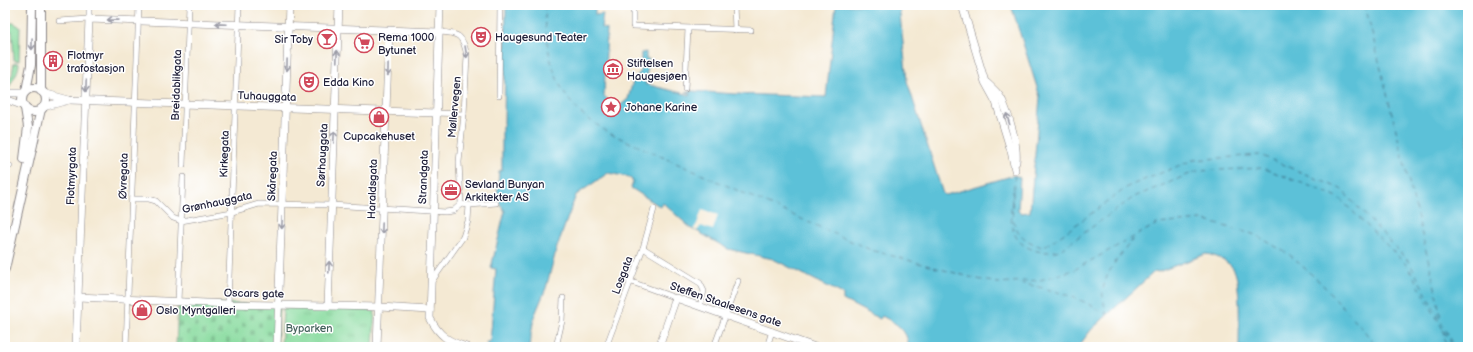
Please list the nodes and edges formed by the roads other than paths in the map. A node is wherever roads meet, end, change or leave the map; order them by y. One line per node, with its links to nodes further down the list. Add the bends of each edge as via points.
1 (32, 5): 27 (main road, one-way to 27, via 31,65)
2 (41, 5): 28 (main road)
3 (89, 5): 14 (street, Flotmyrgata)
4 (139, 5): 15 (street, Øvregata)
5 (189, 5): 17 (street, Breidablikgata)
6 (239, 5): 18 (street, Kirkegata)
7 (289, 5): 19 (street, Skåregata)
8 (339, 5): 20 (street, Sørhauggata)
9 (440, 5): 25 (street, Strandgata)
10 (500, 5): 30 (street)
11 (633, 5): 21 (street, via 633,26)
12 (734, 5): 22 (street)
13 (962, 5): 45 (street, via 985,82 996,102)
14 (88, 19): 15 (street, one-way to 14); 16 (street); 33 (street, Flotmyrgata, one-way to 33)
15 (138, 20): 17 (street); 34 (street, Øvregata)
16 (59, 21)
17 (188, 23): 18 (street, one-way to 17); 35 (street, Breidablikgata)
18 (238, 25): 19 (street); 36 (street, Kirkegata)
19 (288, 26): 20 (street); 39 (street, Skåregata, one-way to 39)
20 (338, 29): 24 (street); 40 (street, Sørhauggata, one-way to 20)
21 (688, 29): 22 (street); 26 (street)
22 (735, 30): 23 (street)
23 (751, 30)
24 (389, 31): 25 (street); 41 (street, Haraldsgata, one-way to 41)
25 (439, 32): 42 (street, Strandgata); 43 (street, Møllervegen, one-way to 43, via 455,33 465,46 467,64)
26 (685, 89)
27 (25, 92): 28 (main road, via 34,88); 29 (street); 37 (main road, via 22,101)
28 (42, 92): 32 (street, Tuhauggata); 38 (main road, via 45,102)
29 (5, 93)
30 (499, 96)
31 (5, 100): 37 (street)
32 (69, 100): 33 (street, Tuhauggata); 38 (street, Tuhauggata)
33 (85, 101): 34 (street, Tuhauggata); 64 (street, Flotmyrgata)
34 (135, 102): 35 (street, Tuhauggata); 47 (street, Øvregata)
35 (185, 104): 36 (street, Tuhauggata); 44 (street, Breidablikgata)
36 (235, 106): 39 (street, Tuhauggata); 56 (street, Kirkegata)
37 (24, 107): 38 (main road, via 35,112); 58 (main road, via 28,127 25,151)
38 (42, 108): 60 (main road)
39 (286, 108): 40 (street, Tuhauggata); 49 (street, Skåregata)
40 (336, 109): 41 (street, Tuhauggata); 51 (street, Sørhauggata, one-way to 40)
41 (386, 111): 42 (street, Tuhauggata); 53 (street, Haraldsgata)
42 (436, 113): 43 (street, Tuhauggata); 55 (street, Strandgata)
43 (464, 114): 50 (street, Møllervegen, via 459,162)
44 (183, 165)
45 (1015, 173)
46 (183, 177): 57 (street)
47 (132, 198): 57 (street, Grønhauggata, via 156,201 173,218); 67 (street, Øvregata)
48 (496, 203): 52 (street)
49 (282, 204): 51 (street, Grønhauggata); 56 (street, Grønhauggata, via 259,204); 70 (street, Skåregata, one-way to 70)
50 (461, 204): 52 (street); 55 (street, via 450,212)
51 (331, 205): 53 (street, Grønhauggata); 71 (street, Sørhauggata, one-way to 51)
52 (469, 205): 62 (street, via 463,237)
53 (383, 209): 55 (street, Grønhauggata); 73 (street, Haraldsgata, one-way to 73)
54 (654, 209): 59 (street, Losgata)
55 (433, 211): 62 (street, Strandgata)
56 (232, 212): 57 (street, Grønhauggata); 69 (street, Kirkegata)
57 (181, 221): 68 (street)
58 (5, 248)
59 (643, 248): 61 (street, Losgata); 72 (street, via 700,283 704,291)
60 (5, 269)
61 (629, 281): 66 (street, Steffen Staalesens gate); 83 (street, Losgata)
62 (431, 282): 74 (street, Strandgata)
63 (738, 282): 75 (street)
64 (78, 297): 67 (street, Oscars gate); 77 (street, Flotmyrgata)
65 (563, 298): 82 (street, via 562,321)
66 (676, 298): 72 (street, Steffen Staalesens gate); 84 (street)
67 (128, 299): 68 (street, Oscars gate); 78 (street, Øvregata)
68 (178, 302): 69 (street, Oscars gate)
69 (228, 304): 70 (street, Oscars gate)
70 (279, 305): 71 (street, Oscars gate); 79 (street, Skåregata)
71 (328, 306): 73 (street, Oscars gate)
72 (700, 306): 75 (street, Steffen Staalesens gate)
73 (380, 307): 74 (street, Oscars gate); 80 (street, Haraldsgata)
74 (430, 310): 81 (street, Strandgata, via 430,318 443,338)
75 (725, 315): 76 (street, Steffen Staalesens gate); 85 (street)
76 (772, 331): 86 (street); 87 (street, Steffen Staalesens gate)
77 (76, 347)
78 (126, 347)
79 (277, 347)
80 (377, 347)
81 (467, 347)
82 (556, 347)
83 (606, 347)
84 (659, 347)
85 (714, 347)
86 (767, 347)
87 (815, 347)

